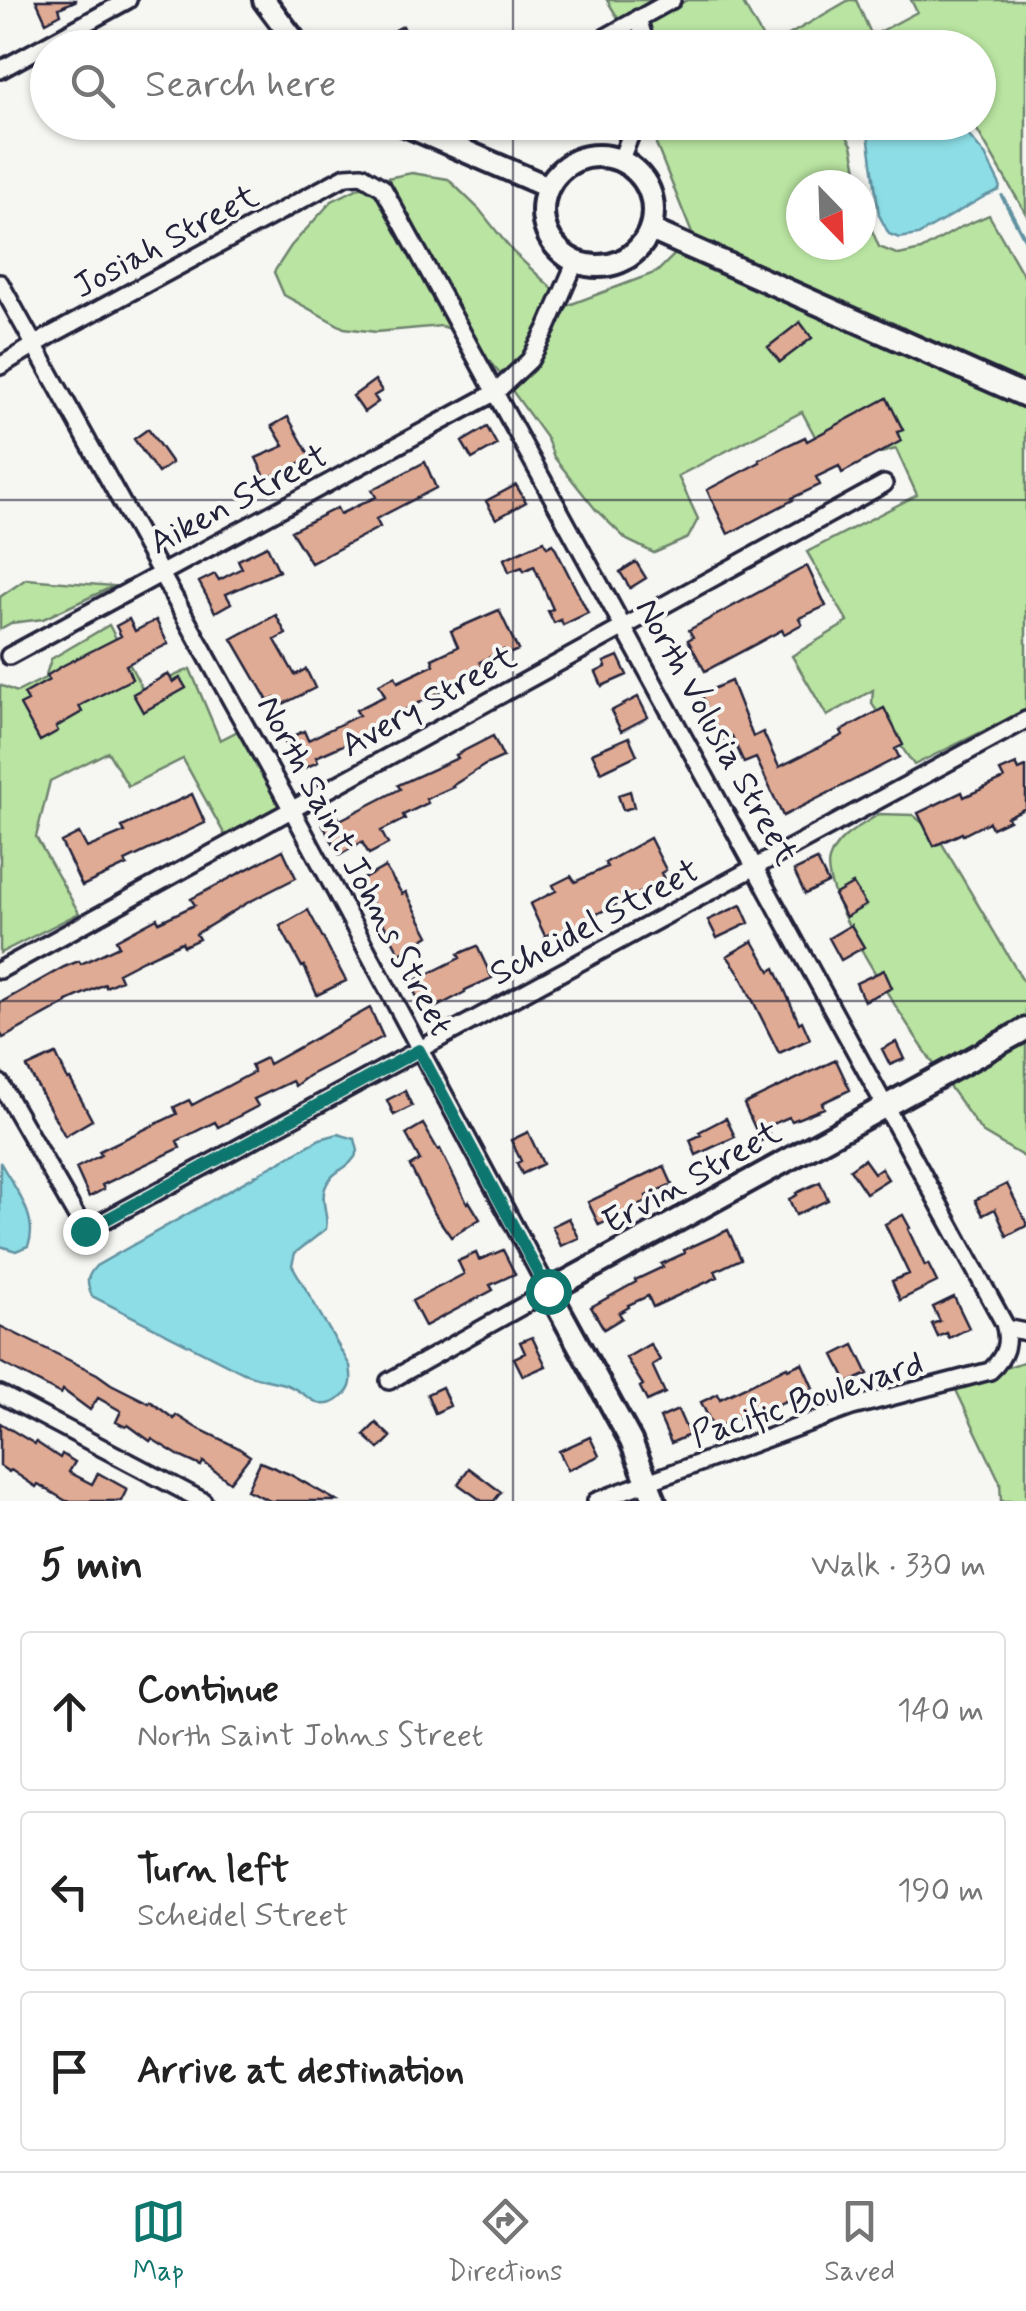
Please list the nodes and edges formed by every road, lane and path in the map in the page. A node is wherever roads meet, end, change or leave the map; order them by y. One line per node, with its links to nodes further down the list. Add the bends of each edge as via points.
1 (128, 0): 5 (street)
2 (264, 0): 6 (street)
3 (672, 0): 4 (street)
4 (638, 18): 7 (street); 8 (street)
5 (73, 30)
6 (286, 30)
7 (617, 30)
8 (642, 30)
9 (30, 54): 10 (street)
10 (0, 70)
11 (440, 140): 15 (street)
12 (629, 140): 13 (street)
13 (620, 161): 15 (street, via 576,160); 16 (street, via 649,190)
14 (362, 175): 19 (street, Josiah Street, via 346,176); 21 (street, North Volusia Street, via 383,188)
15 (548, 187): 17 (street, via 547,231)
16 (650, 230): 17 (street, via 624,259); 22 (street)
17 (576, 261): 21 (street, Aiken Street, via 530,360)
18 (0, 283): 19 (street, North Saint Johns Street)
19 (35, 345): 20 (street, Josiah Street); 24 (street, North Saint Johns Street)
20 (0, 366)
21 (496, 392): 24 (street, Aiken Street); 25 (street, North Volusia Street)
22 (1026, 396)
23 (884, 484): 25 (street, Avery Street)
24 (160, 574): 26 (street, Aiken Street); 28 (street, North Saint Johns Street)
25 (624, 627): 28 (street, Avery Street); 29 (street, North Volusia Street)
26 (9, 656)
27 (1026, 720): 29 (street, Scheidel Street)
28 (292, 810): 30 (street, Avery Street); 32 (street, North Saint Johns Street)
29 (756, 867): 32 (street, Scheidel Street); 34 (street, North Volusia Street)
30 (0, 970)
31 (1026, 1028): 34 (street, Ervin Street)
32 (419, 1050): 33 (street, Scheidel Street, via 85,1231); 35 (street, North Saint Johns Street)
33 (0, 1084)
34 (886, 1106): 35 (street, Ervin Street); 36 (street, North Volusia Street)
35 (548, 1291): 38 (street, Ervin Street); 40 (street, North Saint Johns Street)
36 (1006, 1328): 37 (street); 40 (street, Pacific Boulevard, via 1005,1352 990,1371 852,1408)
37 (1026, 1332)
38 (389, 1382)
39 (0, 1394): 41 (street)
40 (652, 1491): 42 (street, Pacific Boulevard)
41 (203, 1501)
42 (596, 1501)

